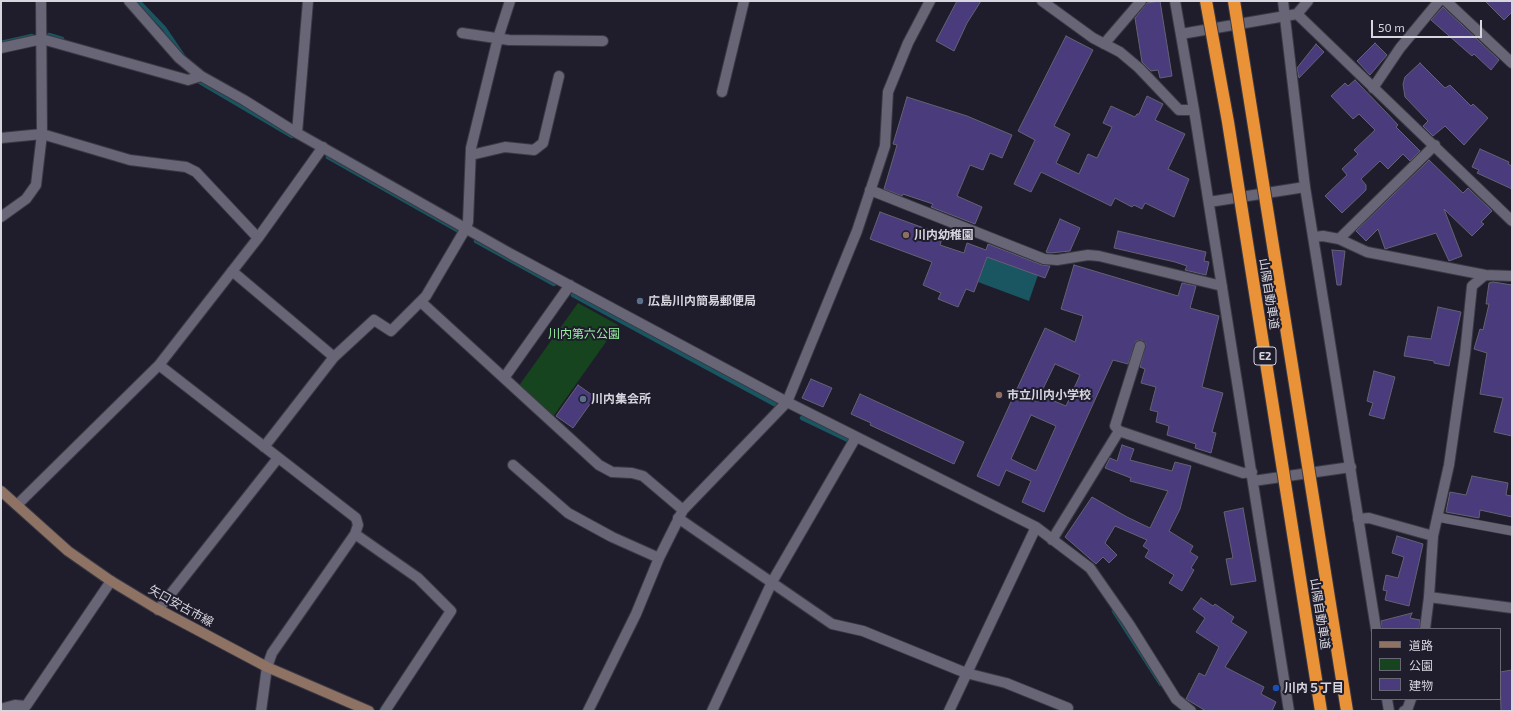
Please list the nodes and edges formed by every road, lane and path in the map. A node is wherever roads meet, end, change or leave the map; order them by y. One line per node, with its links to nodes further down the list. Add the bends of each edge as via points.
1 (41, 1): 21 (street)
2 (129, 1): 26 (street, via 179,58)
3 (308, 1): 31 (street)
4 (510, 1): 20 (street)
5 (744, 1): 29 (street)
6 (930, 1): 38 (street, via 908,43 888,92 884,146)
7 (1042, 1): 23 (street)
8 (1141, 1): 23 (street)
9 (1175, 1): 19 (street)
10 (1206, 1): 96 (highway, 山陽自動車道 / E2, bridge, via 1228,122)
11 (1234, 1): 97 (highway, 山陽自動車道 / E2, bridge)
12 (1283, 1): 17 (street)
13 (1308, 1): 16 (street)
14 (1439, 1): 28 (street, via 1400,48)
15 (1446, 1): 25 (street)
16 (1297, 14): 17 (street); 28 (street)
17 (1286, 16): 19 (street); 37 (street)
18 (462, 33): 20 (street)
19 (1181, 34): 30 (street)
20 (498, 38): 22 (street); 36 (street)
21 (42, 39): 24 (street); 26 (street, via 188,80); 32 (street)
22 (603, 41)
23 (1104, 44): 30 (street, via 1120,52 1139,68 1179,110)
24 (1, 48)
25 (1512, 63)
26 (201, 76): 31 (street)
27 (559, 76): 36 (street, via 543,143 534,150 505,147)
28 (1373, 88): 34 (street)
29 (722, 92)
30 (1194, 110): 39 (street)
31 (297, 133): 35 (street)
32 (42, 134): 33 (street); 40 (street, via 36,185 26,199); 44 (street, via 130,160 186,167 196,172)
33 (1, 138)
34 (1435, 145): 41 (street); 45 (street)
35 (323, 147): 42 (street); 44 (street)
36 (470, 156): 42 (street)
37 (1306, 187): 39 (street); 43 (street)
38 (870, 190): 50 (street, via 1044,259 1057,260 1088,254); 56 (street, via 857,231)
39 (1209, 202): 50 (street)
40 (1, 217)
41 (1512, 221)
42 (466, 228): 49 (street); 51 (street)
43 (1314, 237): 45 (street); 62 (street)
44 (258, 238): 46 (street)
45 (1338, 239): 47 (street, via 1367,252)
46 (232, 271): 53 (street); 54 (street)
47 (1485, 275): 48 (street); 67 (street, via 1472,286 1466,354 1449,465)
48 (1512, 276)
49 (570, 285): 55 (street); 56 (street)
50 (1222, 286): 63 (street)
51 (421, 302): 53 (street, via 391,331 374,320); 55 (street)
52 (1140, 346): 57 (street, via 1115,426)
53 (334, 357): 59 (street)
54 (159, 365): 59 (street); 65 (street)
55 (504, 378): 66 (street, via 599,465 612,472 643,476)
56 (787, 402): 58 (street); 66 (street)
57 (1119, 431): 63 (street); 73 (street)
58 (856, 437): 69 (street); 76 (street)
59 (264, 447): 60 (street)
60 (278, 458): 71 (street, via 356,518 358,525); 79 (street)
61 (513, 465): 74 (street, via 568,513 612,537)
62 (1351, 467): 63 (street); 68 (street)
63 (1252, 477): 95 (street)
64 (1, 491): 65 (main road, 矢口安古市線)
65 (17, 505): 75 (main road, 矢口安古市線, via 68,551)
66 (680, 514): 74 (street); 76 (street)
67 (1437, 517): 70 (lane); 72 (street)
68 (1358, 519): 72 (street, via 1369,518); 80 (street)
69 (1036, 527): 73 (street); 83 (street)
70 (1512, 531)
71 (355, 534): 82 (street, via 272,654); 89 (street, via 418,578 451,611)
72 (1432, 536): 77 (street)
73 (1052, 540): 94 (street, via 1090,568 1176,699)
74 (659, 558): 90 (street, via 636,614)
75 (111, 581): 79 (main road, 矢口安古市線); 86 (street, via 26,706)
76 (772, 582): 83 (street, via 832,624 863,631); 91 (street)
77 (1429, 597): 78 (street); 81 (street)
78 (1512, 608)
79 (158, 610): 82 (main road, 矢口安古市線)
80 (1376, 628)
81 (1425, 628)
82 (267, 667): 87 (street); 88 (main road, 矢口安古市線)
83 (966, 673): 92 (street); 93 (street, via 1006,684 1068,708)
84 (1387, 700): 98 (street)
85 (1410, 700): 99 (street, via 1407,710)
86 (1, 709)
87 (261, 711)
88 (369, 711)
89 (385, 711)
90 (588, 711)
91 (712, 711)
92 (949, 711)
93 (1067, 711)
94 (1191, 711)
95 (1289, 711)
96 (1321, 711)
97 (1347, 711)
98 (1389, 711)
99 (1404, 711)

